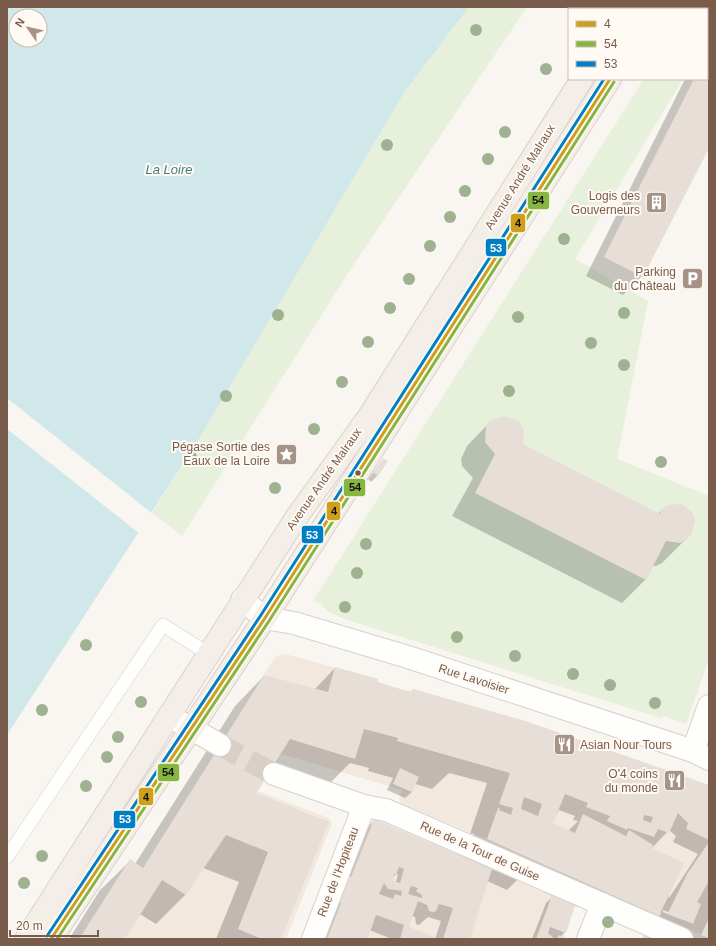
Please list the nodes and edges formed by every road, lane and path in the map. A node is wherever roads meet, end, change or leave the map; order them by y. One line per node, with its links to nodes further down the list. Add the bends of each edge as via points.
1 (581, 80): 3 (main road, Avenue André Malraux, via 370,415 296,518)
2 (609, 80): 4 (main road, Avenue André Malraux)
3 (242, 600): 4 (street, Rue Lavoisier); 5 (main road, Avenue André Malraux)
4 (265, 618): 8 (main road, Avenue André Malraux); 10 (street, Rue Lavoisier, via 294,623 408,657)
5 (207, 653): 7 (main road, Avenue André Malraux); 13 (lane, via 163,625)
6 (709, 706): 10 (street)
7 (169, 716): 8 (street); 15 (main road, Avenue André Malraux)
8 (190, 729): 9 (street); 18 (main road, Avenue André Malraux)
9 (220, 746)
10 (701, 755)
11 (274, 774): 12 (street, Rue de la Tour de Guise)
12 (364, 806): 14 (street, Rue de la Tour de Guise, via 386,810); 19 (street, Rue de l'Hopiteau)
13 (7, 857)
14 (602, 904): 20 (street); 21 (street, Rue de la Tour de Guise)
15 (41, 915): 16 (main road, Avenue André Malraux); 17 (street)
16 (26, 939)
17 (36, 939)
18 (51, 939)
19 (313, 939)
20 (588, 939)
21 (682, 939)

